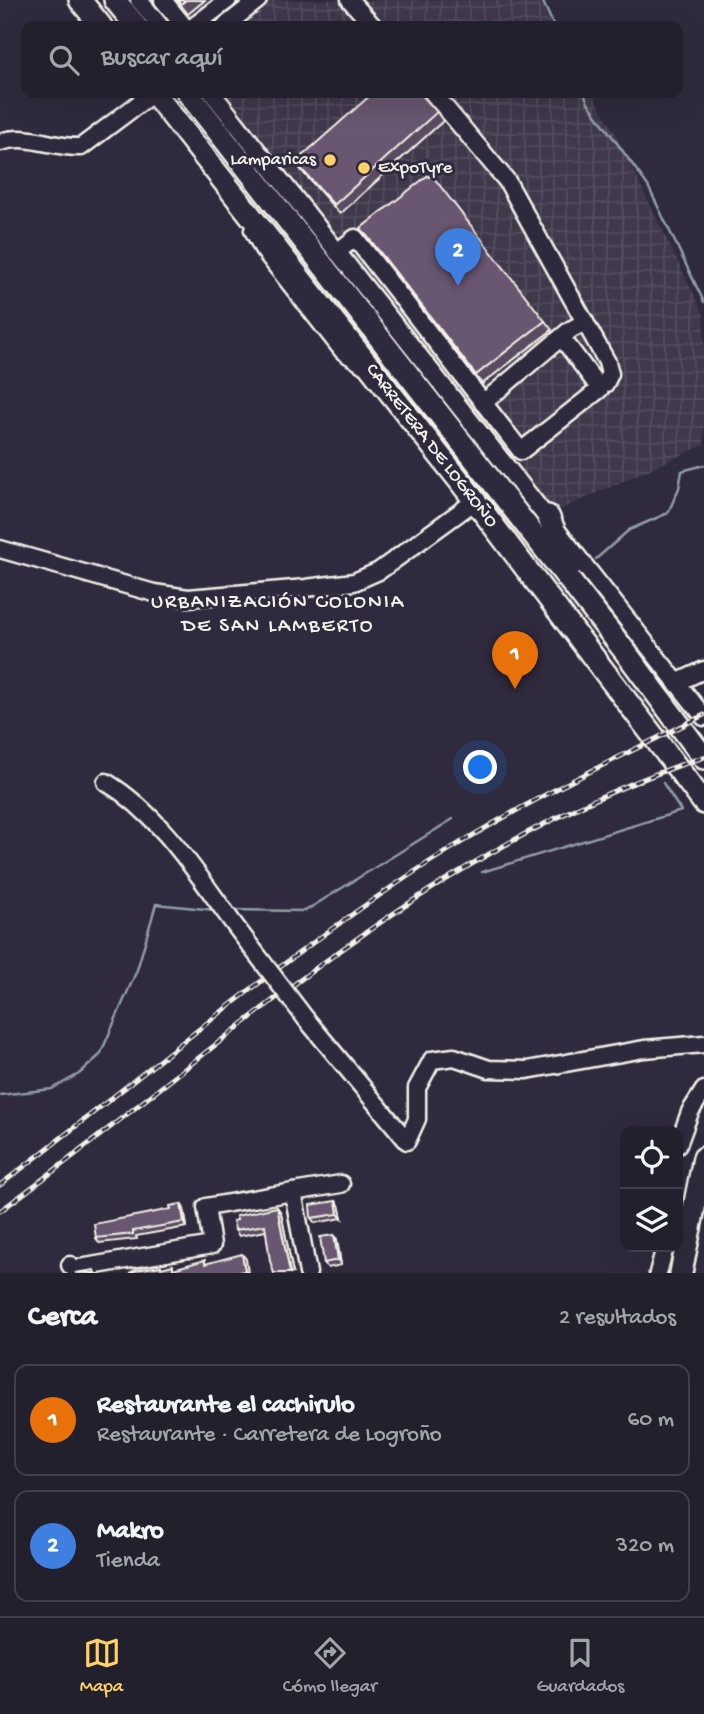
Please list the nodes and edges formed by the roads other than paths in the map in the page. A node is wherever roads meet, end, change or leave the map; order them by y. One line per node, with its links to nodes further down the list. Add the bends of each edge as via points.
1 (80, 0): 8 (highway)
2 (115, 0): 9 (highway)
3 (139, 0): 10 (street)
4 (163, 0): 11 (street)
5 (228, 0): 12 (street)
6 (258, 0): 13 (street)
7 (350, 0): 14 (street)
8 (97, 21)
9 (132, 21)
10 (156, 21)
11 (180, 21)
12 (201, 21)
13 (231, 21)
14 (369, 21)
15 (147, 98): 20 (street, via 81,147 14,137)
16 (158, 98): 27 (highway, CARRETERA DE LOGROÑO)
17 (192, 98): 30 (highway, CARRETERA DE LOGROÑO)
18 (216, 98): 21 (street)
19 (437, 98): 22 (street, via 507,181)
20 (0, 142)
21 (337, 252): 25 (street, via 355,238); 26 (street)
22 (585, 322): 23 (street); 24 (street, via 609,366)
23 (562, 338): 25 (street); 25 (street, via 600,389 521,451)
24 (606, 384)
25 (482, 401): 26 (street)
26 (465, 412): 28 (street)
27 (475, 501): 29 (street, via 379,572 354,582 306,588 188,598 154,593); 37 (highway, CARRETERA DE LOGROÑO)
28 (548, 516): 30 (highway, via 563,556); 32 (street)
29 (0, 549)
30 (632, 660): 34 (highway); 35 (highway, CARRETERA DE LOGROÑO)
31 (704, 670): 32 (street)
32 (676, 682): 33 (street)
33 (704, 718)
34 (704, 738)
35 (704, 758)
36 (106, 782): 38 (street, bridge, via 131,797 163,831 407,1141 417,1119 416,1088 432,1060 454,1058 489,1069 527,1070 644,1049)
37 (704, 803)
38 (704, 1044)
39 (704, 1090): 40 (street)
40 (683, 1131)
41 (704, 1158): 48 (highway)
42 (341, 1184): 43 (street)
43 (293, 1192): 45 (street, via 206,1207 212,1245 74,1269); 46 (street)
44 (664, 1252): 47 (street)
45 (70, 1265)
46 (308, 1273)
47 (658, 1273)
48 (681, 1273)

